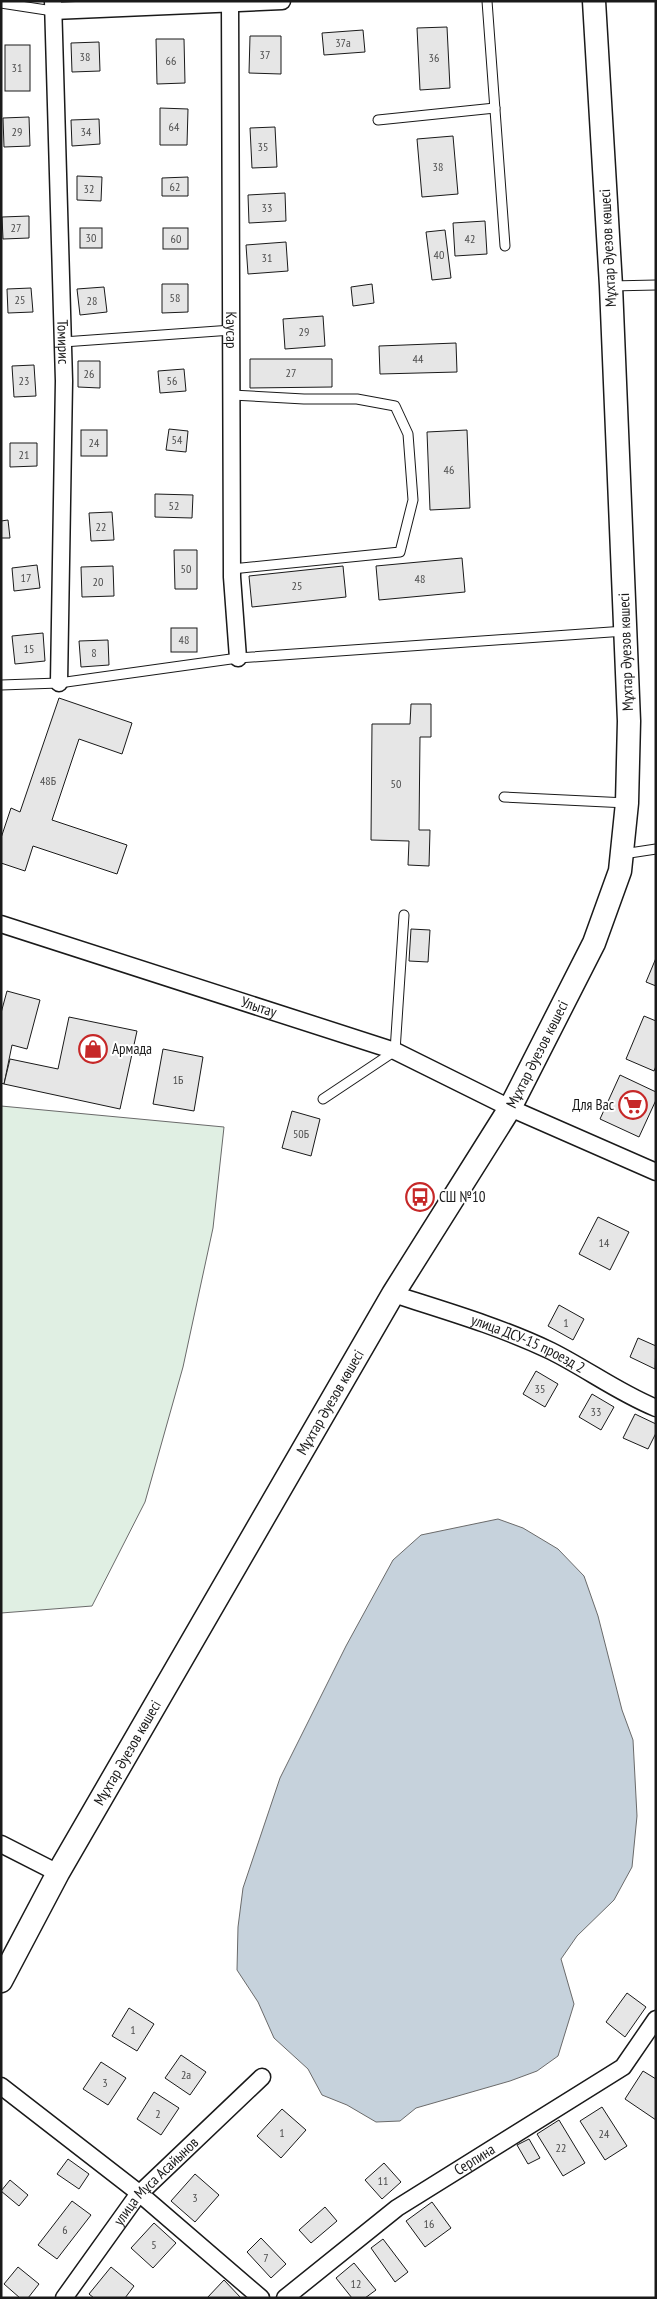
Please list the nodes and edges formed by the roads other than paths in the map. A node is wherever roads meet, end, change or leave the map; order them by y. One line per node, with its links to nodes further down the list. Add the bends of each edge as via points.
1 (282, 1): 5 (street)
2 (487, 1): 7 (lane)
3 (594, 1): 11 (main road, Мұхтар Әуезов көшесі)
4 (1, 3): 6 (lane)
5 (230, 3): 6 (street); 12 (street, Каусар)
6 (53, 6): 13 (street, Томирис)
7 (494, 108): 8 (lane); 9 (lane)
8 (378, 120)
9 (505, 246)
10 (656, 285): 11 (lane)
11 (611, 286): 16 (main road, Мұхтар Әуезов көшесі)
12 (232, 330): 13 (lane); 14 (street, Каусар)
13 (63, 342): 18 (street, Томирис)
14 (232, 395): 15 (street, Каусар); 15 (lane, via 357,399 395,406 408,434 413,500 400,552)
15 (232, 569): 17 (street, Каусар)
16 (625, 631): 17 (lane); 21 (main road, Мұхтар Әуезов көшесі, via 629,756)
17 (238, 658): 18 (lane)
18 (59, 683): 19 (lane)
19 (1, 685)
20 (504, 797): 21 (lane)
21 (627, 803): 23 (main road, Мұхтар Әуезов көшесі)
22 (656, 849): 23 (lane)
23 (623, 854): 28 (main road, Мұхтар Әуезов көшесі, via 611,899 594,943)
24 (404, 915): 26 (lane)
25 (1, 924): 26 (street, Улытау)
26 (395, 1050): 27 (lane); 28 (street, Улытау)
27 (322, 1098)
28 (510, 1108): 29 (street); 30 (main road, Мұхтар Әуезов көшесі)
29 (656, 1172)
30 (393, 1294): 31 (street, улица ДСУ-15 проезд 2, via 551,1351); 33 (main road, Мұхтар Әуезов көшесі)
31 (656, 1408)
32 (1, 1844): 33 (street)
33 (58, 1873): 34 (main road, Мұхтар Әуезов көшесі)
34 (1, 1981)
35 (656, 2019): 41 (street, Серпина, via 623,2067 397,2208)
36 (262, 2077): 38 (street, улица Мұса Асайынов)
37 (1, 2086): 38 (street)
38 (139, 2193): 39 (street, улица Мұса Асайынов); 40 (street)
39 (64, 2298)
40 (261, 2298)
41 (285, 2298)

